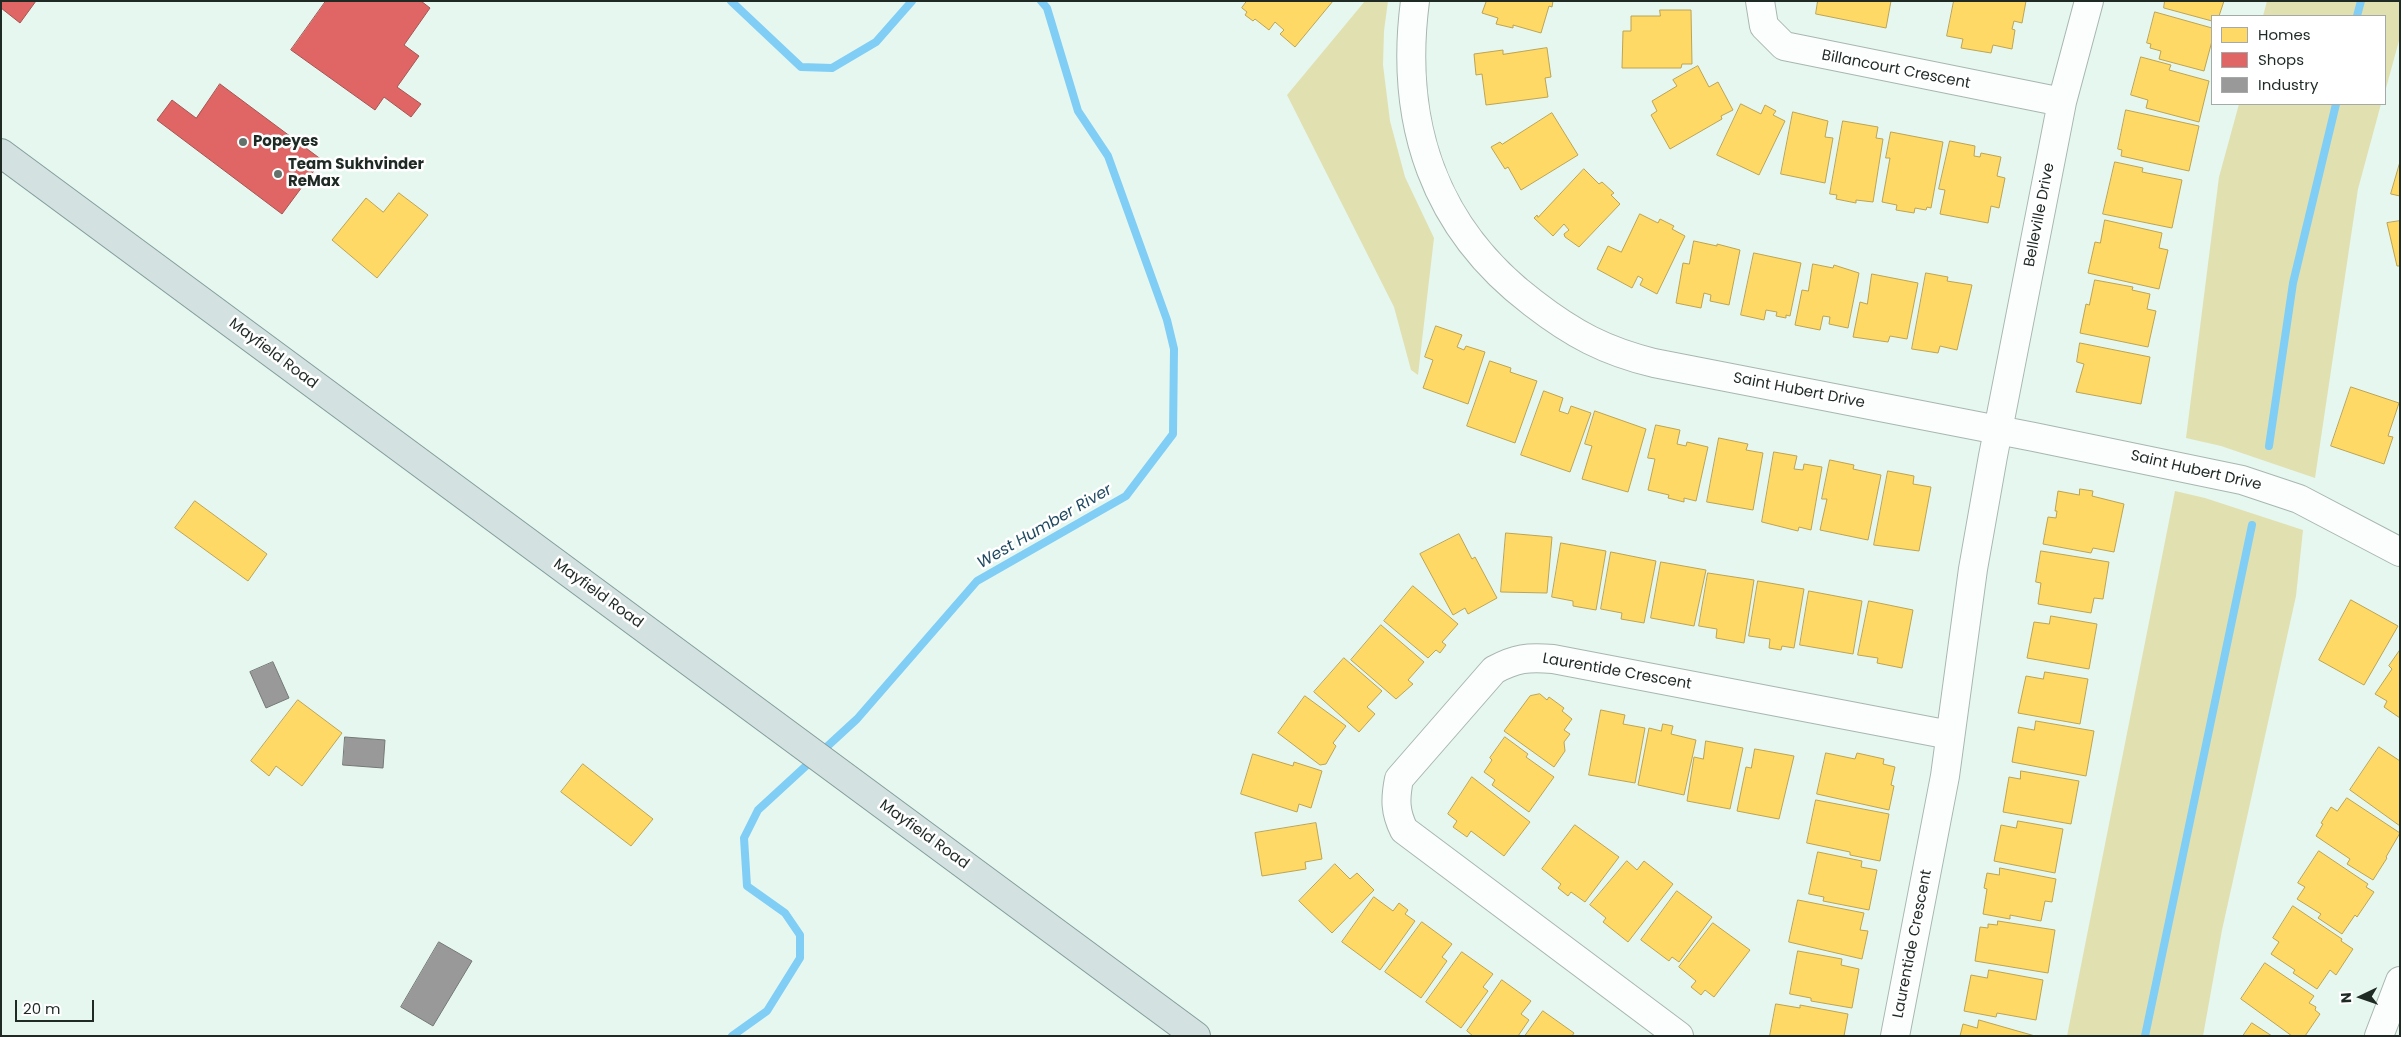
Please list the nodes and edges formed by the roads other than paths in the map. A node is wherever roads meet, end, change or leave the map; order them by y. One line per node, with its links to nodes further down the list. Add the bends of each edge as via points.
1 (1415, 1): 6 (street, Saint Hubert Drive, via 1411,31 1414,112 1446,206 1479,254 1496,272 1566,328 1604,348 1654,363)
2 (1760, 1): 4 (street, Billancourt Crescent, via 1764,26 1784,46)
3 (2089, 1): 4 (street, Belleville Drive)
4 (2062, 102): 6 (street, Belleville Drive)
5 (1, 153): 10 (main road, Mayfield Road)
6 (1998, 430): 7 (street, Saint Hubert Drive, via 2229,476 2299,499); 8 (street, Laurentide Crescent, via 1973,569)
7 (2400, 552)
8 (1950, 735): 11 (street, Laurentide Crescent, via 1553,659 1531,657 1512,660 1494,670 1399,779 1395,796 1397,815 1404,830); 12 (street, Laurentide Crescent, via 1942,795)
9 (2400, 981): 13 (street)
10 (1196, 1036)
11 (1679, 1036)
12 (1895, 1036)
13 (2379, 1036)

